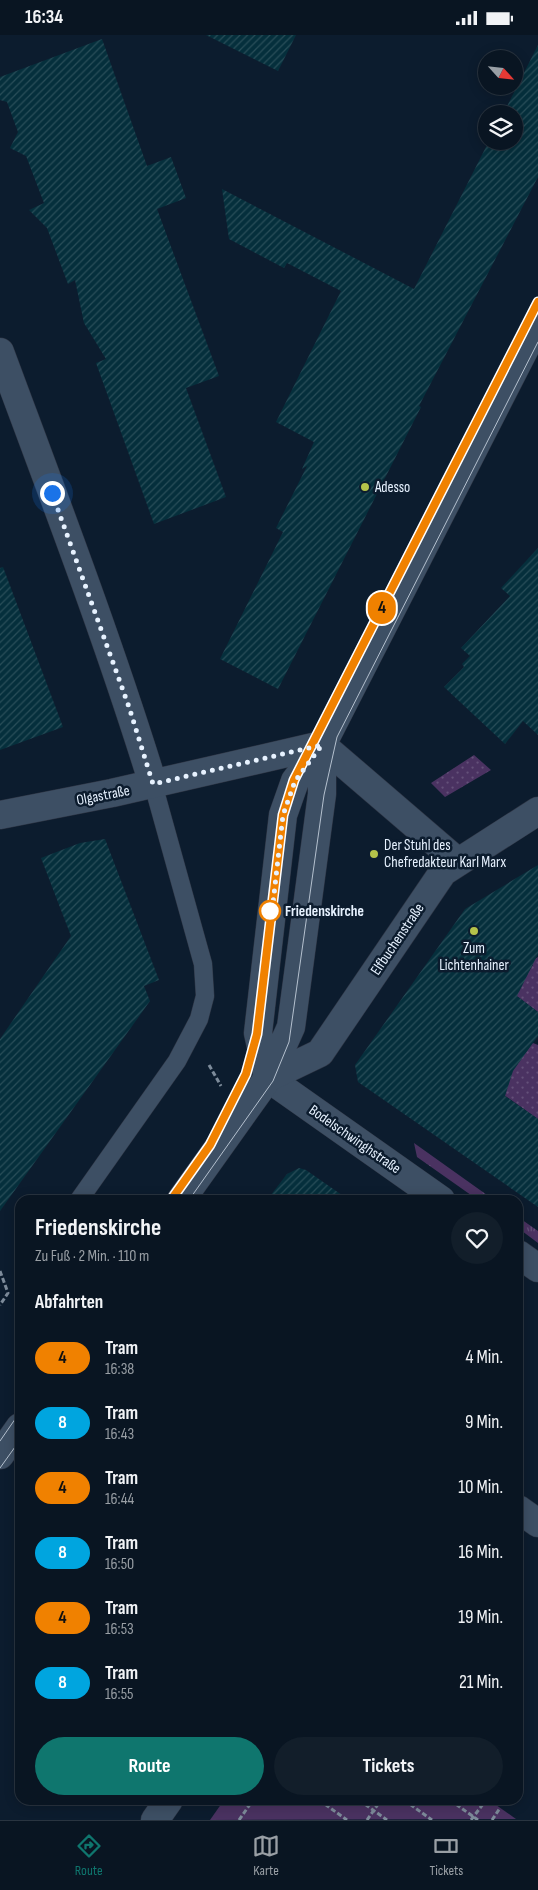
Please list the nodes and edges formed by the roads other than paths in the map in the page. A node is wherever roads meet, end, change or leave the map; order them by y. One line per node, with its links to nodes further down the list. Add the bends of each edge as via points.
1 (538, 323): 3 (street)
2 (0, 351): 4 (street, via 98,616)
3 (322, 745): 4 (street, Olgastraße); 7 (street); 8 (street, via 322,794 291,1027); 8 (street, via 295,781 283,815 258,1033)
4 (153, 784): 6 (street, Olgastraße); 9 (lane, via 203,964 205,996 192,1034 177,1061)
5 (538, 811): 7 (street, Elfbuchenstraße)
6 (0, 815)
7 (458, 861): 8 (street, Elfbuchenstraße, via 442,872 320,1053)
8 (268, 1078): 10 (street); 11 (street, Bodelschwinghstraße)
9 (83, 1195)
10 (185, 1195)
11 (435, 1195)
12 (523, 1258): 13 (street)
13 (538, 1268)
14 (15, 1434): 15 (street)
15 (0, 1455)
16 (523, 1512): 17 (street)
17 (538, 1523)
18 (166, 1805): 19 (street)
19 (155, 1820)

